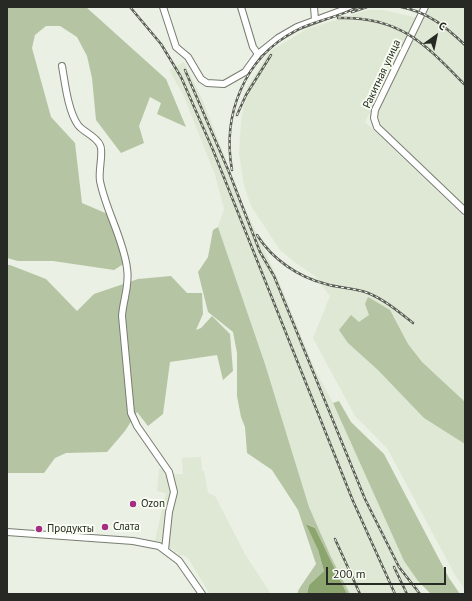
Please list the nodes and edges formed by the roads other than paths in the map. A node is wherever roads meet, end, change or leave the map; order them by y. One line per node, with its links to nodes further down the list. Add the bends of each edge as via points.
1 (163, 7): 7 (street, via 176,47 188,57 197,74 207,83 224,84 246,72)
2 (240, 7): 7 (street, via 253,48)
3 (314, 7): 6 (street)
4 (350, 7): 6 (street)
5 (425, 7): 9 (street, Ракитная улица, via 375,110 374,118 377,127)
6 (314, 20): 7 (street, via 278,38)
7 (258, 54)
8 (62, 66): 11 (street, via 70,104 78,125 100,144 102,150 98,168 100,181 128,269 128,286 122,305 122,316 131,413 169,472 174,492)
9 (465, 211)
10 (7, 532): 11 (street, via 134,541)
11 (165, 550): 12 (street, via 179,561)
12 (202, 594)

